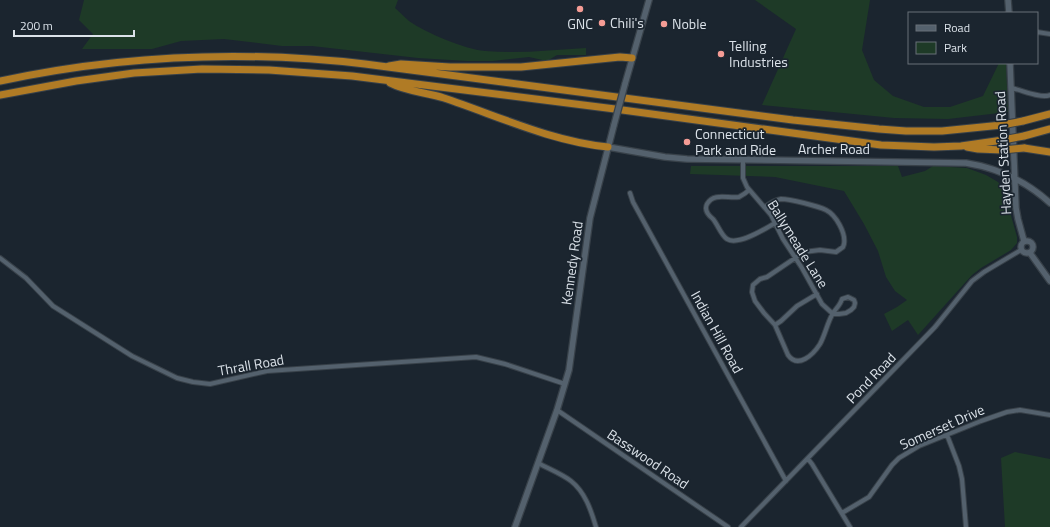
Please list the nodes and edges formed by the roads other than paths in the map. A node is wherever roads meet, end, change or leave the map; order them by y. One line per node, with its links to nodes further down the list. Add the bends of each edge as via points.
1 (648, 0): 6 (street, Kennedy Road)
2 (1008, 0): 3 (street)
3 (1009, 12)
4 (1038, 32): 5 (street)
5 (1050, 34)
6 (632, 58): 8 (highway, via 516,67 401,64); 17 (street, Kennedy Road, bridge)
7 (1010, 64): 11 (street, Hayden Station Road)
8 (386, 67): 10 (highway, via 284,57 188,56 90,65); 14 (highway, bridge, via 887,130 942,131 1002,125)
9 (385, 80): 12 (highway, via 290,71 194,70 100,77); 16 (highway, via 881,145); 17 (highway, via 402,89 447,99 547,135)
10 (0, 81)
11 (1012, 88): 13 (street, via 1038,95); 20 (street, Hayden Station Road)
12 (0, 95)
13 (1050, 95)
14 (1050, 114)
15 (1050, 129): 16 (highway, bridge)
16 (961, 146): 18 (highway, bridge, via 1003,150 1024,148)
17 (608, 147): 19 (street, Archer Road, via 676,158); 35 (street, Kennedy Road, via 590,218 572,352)
18 (1050, 152)
19 (743, 160): 20 (street, Archer Road, via 959,163 986,167); 21 (street, Ballymeade Lane, via 743,178)
20 (1016, 178): 23 (street, Archer Road); 26 (street, Hayden Station Road, via 1017,214)
21 (749, 190): 24 (street, Ballymeade Lane); 25 (street, via 739,197 714,198 708,203 706,212 726,238 734,241)
22 (630, 193): 41 (street, Indian Hill Road)
23 (1050, 203)
24 (765, 207): 25 (street, Ballymeade Lane); 30 (street, via 780,199 791,200 825,210 840,226 845,240 840,250 813,250)
25 (775, 223): 30 (street, Ballymeade Lane)
26 (1024, 241): 27 (street, via 1020,246); 28 (street, via 1033,244)
27 (1021, 250): 28 (street, via 1025,254); 39 (street, Pond Road, via 972,281 935,327)
28 (1030, 253): 31 (street)
29 (0, 258): 35 (street, Thrall Road, via 26,278 52,306 156,369 193,382 210,384 267,371 476,358 505,364)
30 (795, 258): 32 (street, Ballymeade Lane); 34 (street, via 753,286 755,301)
31 (1050, 281)
32 (817, 294): 33 (street, Ballymeade Lane, via 822,304); 34 (street, via 796,306)
33 (833, 314): 33 (street, Ballymeade Lane, via 851,310 854,300 845,297); 34 (street, via 820,344 810,356 799,362 788,355)
34 (775, 325)
35 (565, 384): 36 (street, Kennedy Road)
36 (557, 410): 40 (street, Kennedy Road); 45 (street, Basswood Road)
37 (1050, 416): 38 (street, Somerset Drive, via 1020,410 1007,412)
38 (947, 435): 42 (street, Somerset Drive, via 919,446 899,458 869,497); 48 (street, via 960,466)
39 (808, 459): 41 (street, Pond Road); 42 (street)
40 (538, 463): 43 (street, Kennedy Road); 44 (street, via 570,480 578,488)
41 (786, 481): 46 (street, Pond Road)
42 (842, 512): 47 (street)
43 (515, 527)
44 (596, 527)
45 (728, 527)
46 (741, 527)
47 (850, 527)
48 (966, 527)

